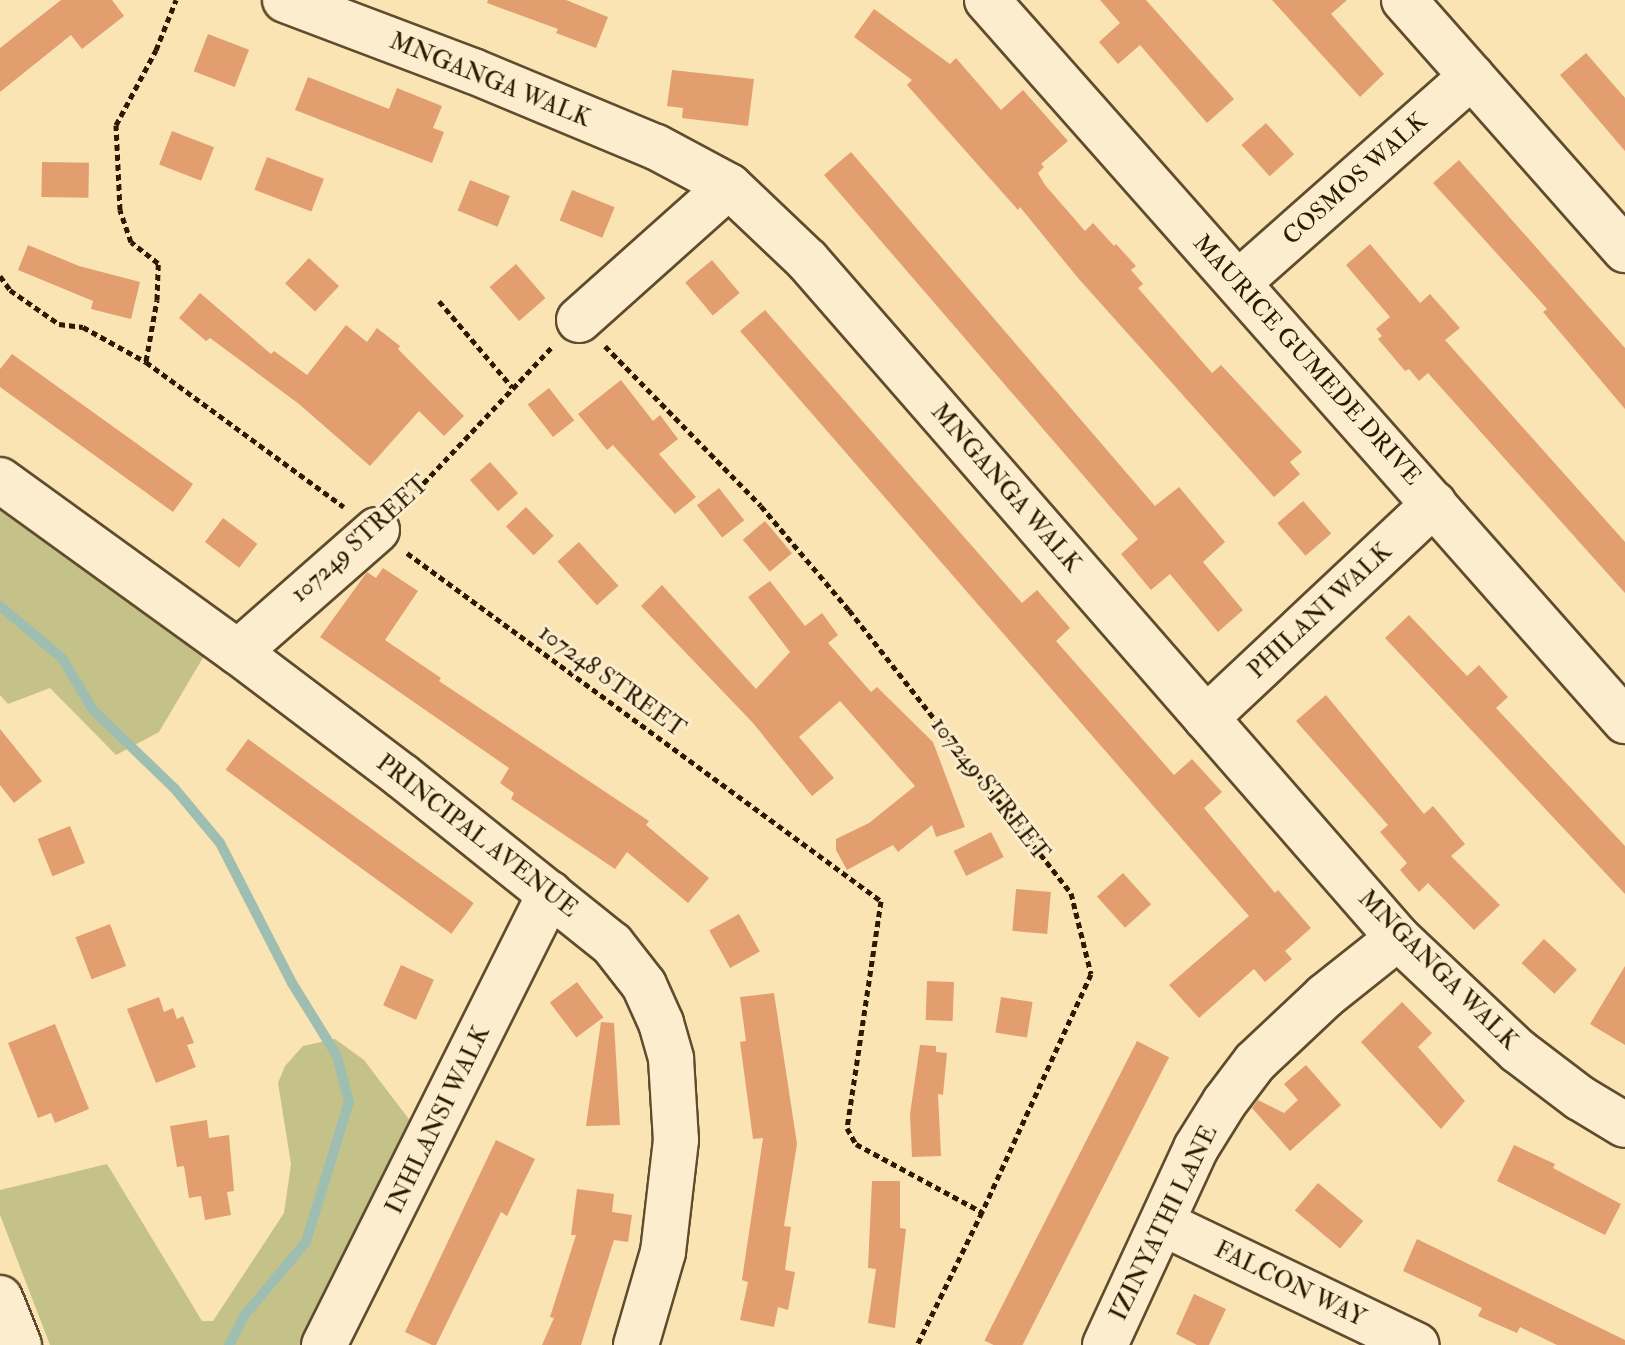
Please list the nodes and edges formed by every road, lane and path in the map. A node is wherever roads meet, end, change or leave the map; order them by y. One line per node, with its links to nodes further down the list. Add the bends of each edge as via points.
1 (176, 0): 12 (path, via 116,125 120,210 131,242 158,263)
2 (285, 0): 6 (street, MNGANGA WALK, via 656,147)
3 (987, 0): 9 (street, MAURICE GUMEDE DRIVE)
4 (1404, 0): 5 (street)
5 (1472, 76): 7 (street); 9 (street, COSMOS WALK)
6 (729, 186): 11 (street); 18 (street, MNGANGA WALK, via 807,260)
7 (1625, 250)
8 (0, 276): 12 (path, 107248 STREET, via 10,290 59,324 83,327)
9 (1238, 283): 15 (street, MAURICE GUMEDE DRIVE)
10 (439, 301): 13 (path)
11 (579, 320): 13 (path, 107249 STREET); 23 (path, 107249 STREET, via 761,506 1071,893 1091,974)
12 (146, 362): 16 (path, 107248 STREET)
13 (512, 387): 16 (path, 107249 STREET)
14 (0, 480): 17 (street, PRINCIPAL AVENUE)
15 (1434, 504): 18 (street, PHILANI WALK); 19 (street, MAURICE GUMEDE DRIVE)
16 (377, 530): 17 (street, 107249 STREET); 23 (path, 107248 STREET, via 881,901 847,1128 856,1144)
17 (238, 652): 20 (street, PRINCIPAL AVENUE)
18 (1206, 718): 21 (street, MNGANGA WALK)
19 (1625, 721)
20 (550, 893): 27 (street, INHLANSI WALK); 28 (street, PRINCIPAL AVENUE, via 612,944 644,985 671,1059 676,1140 672,1188 663,1252)
21 (1398, 938): 22 (street, MNGANGA WALK, via 1518,1051); 24 (street, IZINYATHI LANE, via 1325,996 1255,1062 1196,1148)
22 (1625, 1125)
23 (982, 1212): 29 (path, 107249 STREET)
24 (1164, 1224): 30 (street, IZINYATHI LANE); 31 (street, FALCON WAY)
25 (0, 1298): 26 (street)
26 (19, 1345)
27 (324, 1345)
28 (636, 1345)
29 (917, 1345)
30 (1105, 1345)
31 (1416, 1345)

